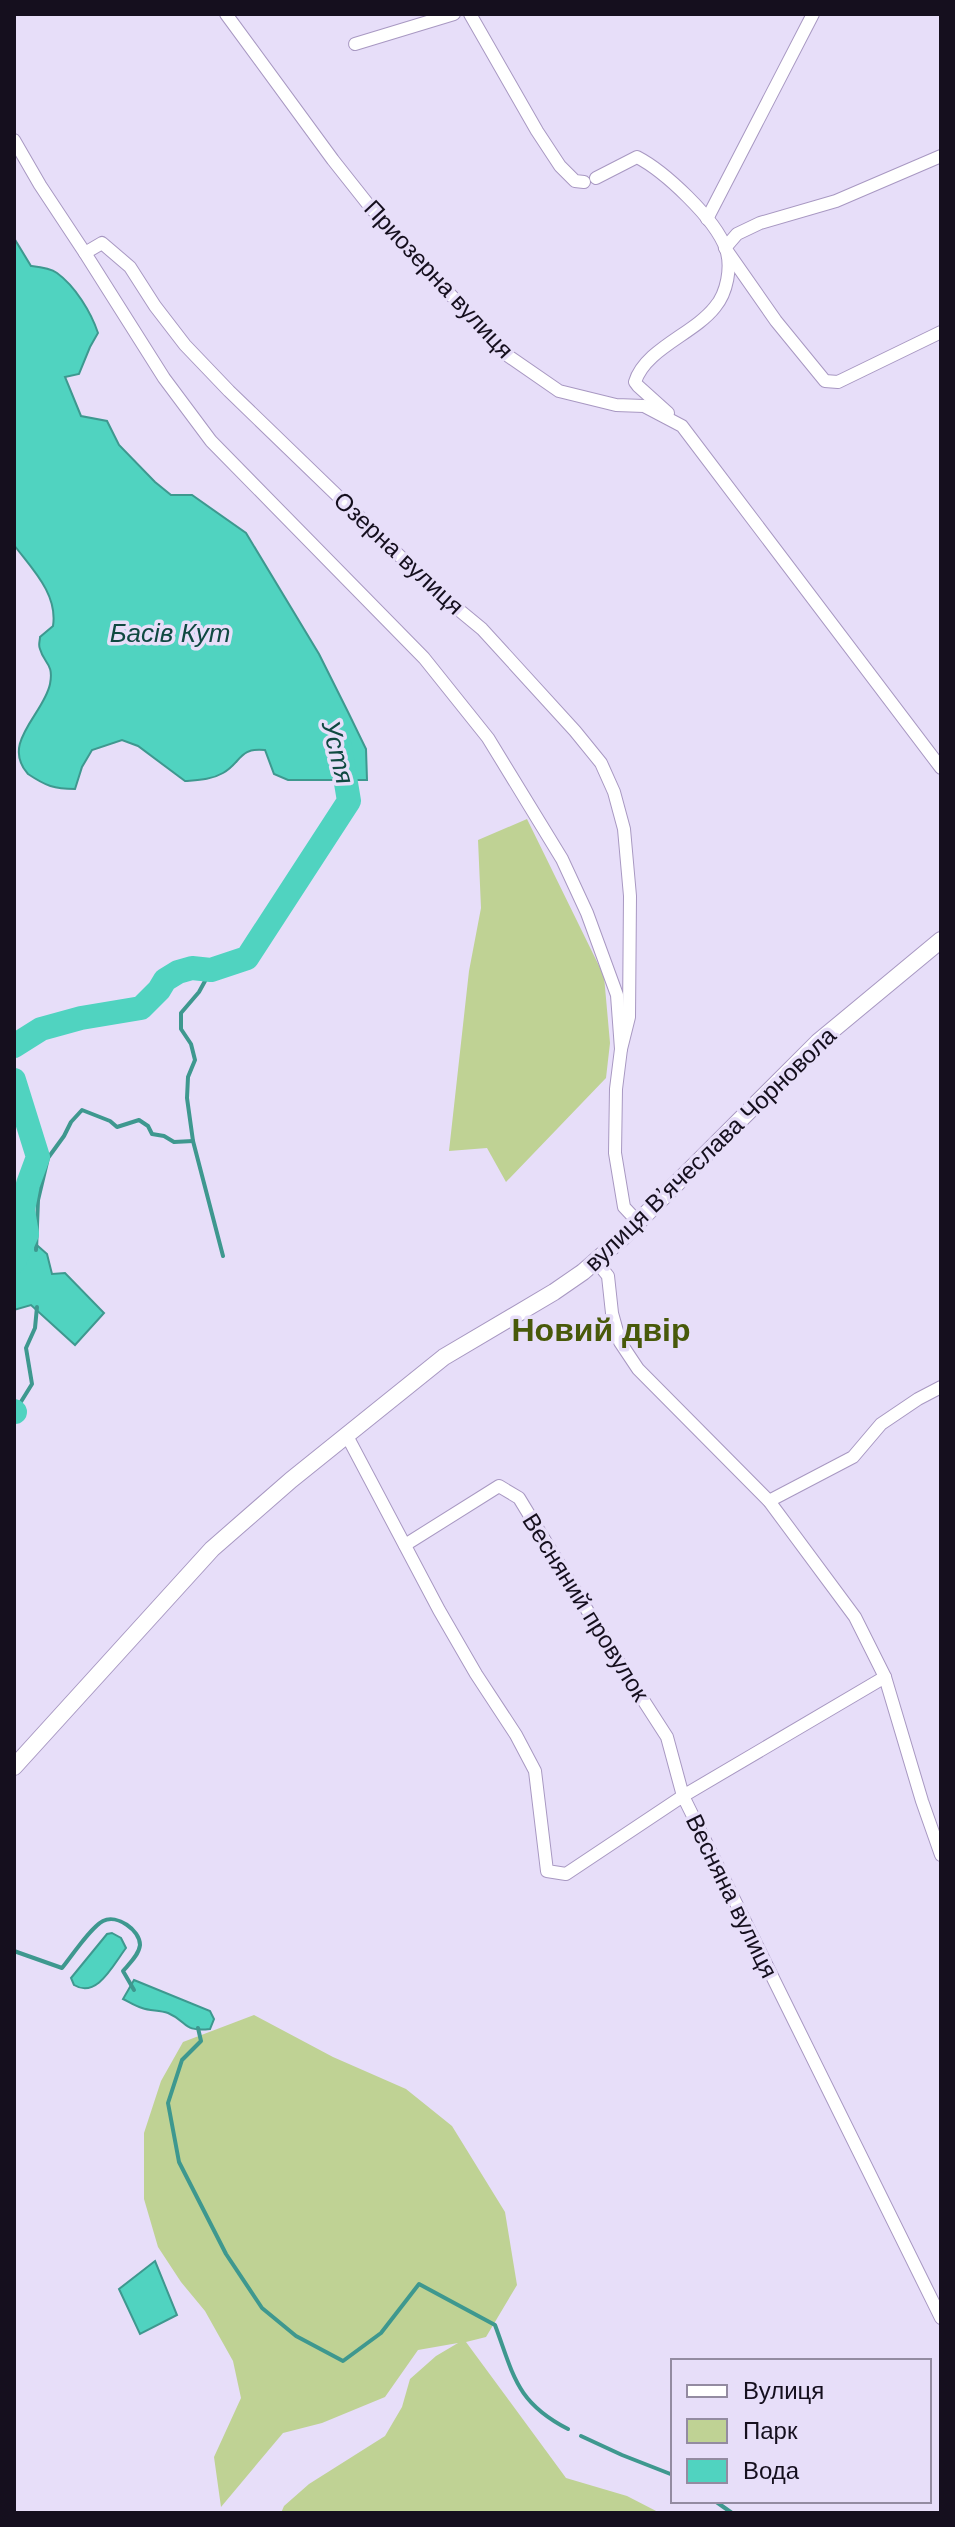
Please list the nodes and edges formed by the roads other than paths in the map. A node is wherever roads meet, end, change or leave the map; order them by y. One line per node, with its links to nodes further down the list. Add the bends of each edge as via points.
1 (226, 14): 12 (street, Приозерна вулиця, via 371,208 504,353 559,391 644,406)
2 (454, 14): 5 (street)
3 (470, 14): 8 (street, via 544,143 575,181 590,180 637,157 662,173)
4 (813, 14): 8 (street)
5 (355, 44)
6 (14, 140): 10 (street)
7 (941, 156): 9 (street, via 836,201 760,223 737,234)
8 (707, 219): 9 (street)
9 (725, 248): 11 (street, via 825,381 838,382); 12 (street, via 728,264 714,308 653,357 635,382)
10 (85, 253): 15 (street, via 211,441 424,658 488,738 562,859 587,913 617,995); 15 (street, Озерна вулиця, via 102,243 130,267 185,345 436,591 482,629 601,763 624,829 630,896 629,1017)
11 (941, 332)
12 (682, 426): 13 (street, Приозерна вулиця)
13 (941, 768)
14 (941, 940): 16 (main road, вулиця Вʼячеслава Чорновола, via 818,1042)
15 (621, 1049): 16 (street, via 615,1153 624,1207)
16 (638, 1222): 17 (main road, вулиця Вʼячеслава Чорновола)
17 (596, 1261): 19 (main road, вулиця Вʼячеслава Чорновола, via 444,1357); 20 (street, via 608,1276 620,1342 638,1369)
18 (941, 1387): 20 (street, via 881,1424 853,1457)
19 (346, 1434): 21 (street, Весняна вулиця); 23 (main road, вулиця Вʼячеслава Чорновола, via 212,1549)
20 (769, 1501): 22 (street, via 855,1617)
21 (405, 1545): 24 (street, Весняний провулок, via 499,1486 519,1498 667,1737); 24 (street, Весняна вулиця, via 535,1771 547,1871 566,1874)
22 (885, 1677): 24 (street); 25 (street)
23 (14, 1767)
24 (683, 1796): 26 (street, Весняна вулиця)
25 (941, 1855)
26 (941, 2318)

